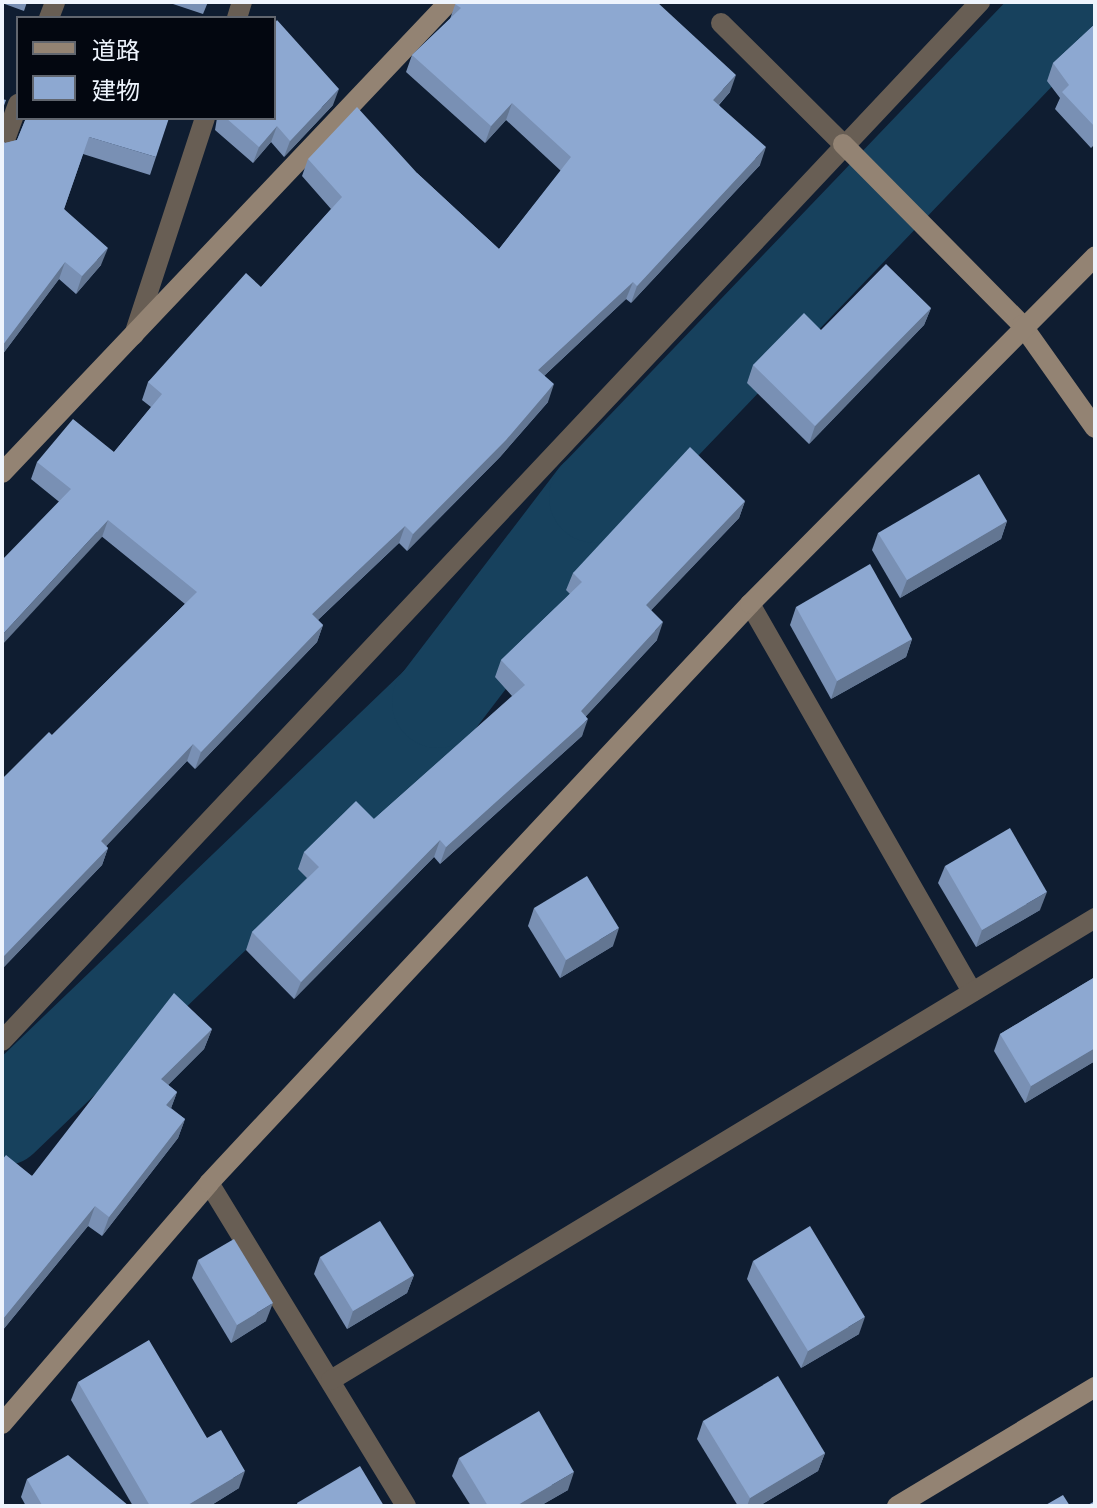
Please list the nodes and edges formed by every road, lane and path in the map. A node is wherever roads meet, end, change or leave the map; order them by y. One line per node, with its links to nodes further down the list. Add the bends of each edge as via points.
1 (449, 2): 10 (street)
2 (980, 2): 6 (street)
3 (721, 23): 6 (street)
4 (16, 110): 7 (street)
5 (204, 120): 10 (street)
6 (843, 144): 9 (street); 16 (street)
7 (2, 148)
8 (1095, 256): 9 (street)
9 (1022, 325): 11 (street); 13 (street)
10 (132, 343): 12 (street)
11 (1095, 428)
12 (2, 473)
13 (750, 604): 15 (street); 17 (street)
14 (1095, 918): 15 (street)
15 (972, 992): 18 (street)
16 (2, 1041)
17 (209, 1183): 18 (street); 20 (street)
18 (331, 1380): 21 (street)
19 (1095, 1387): 22 (street)
20 (2, 1424)
21 (406, 1506)
22 (897, 1506)

